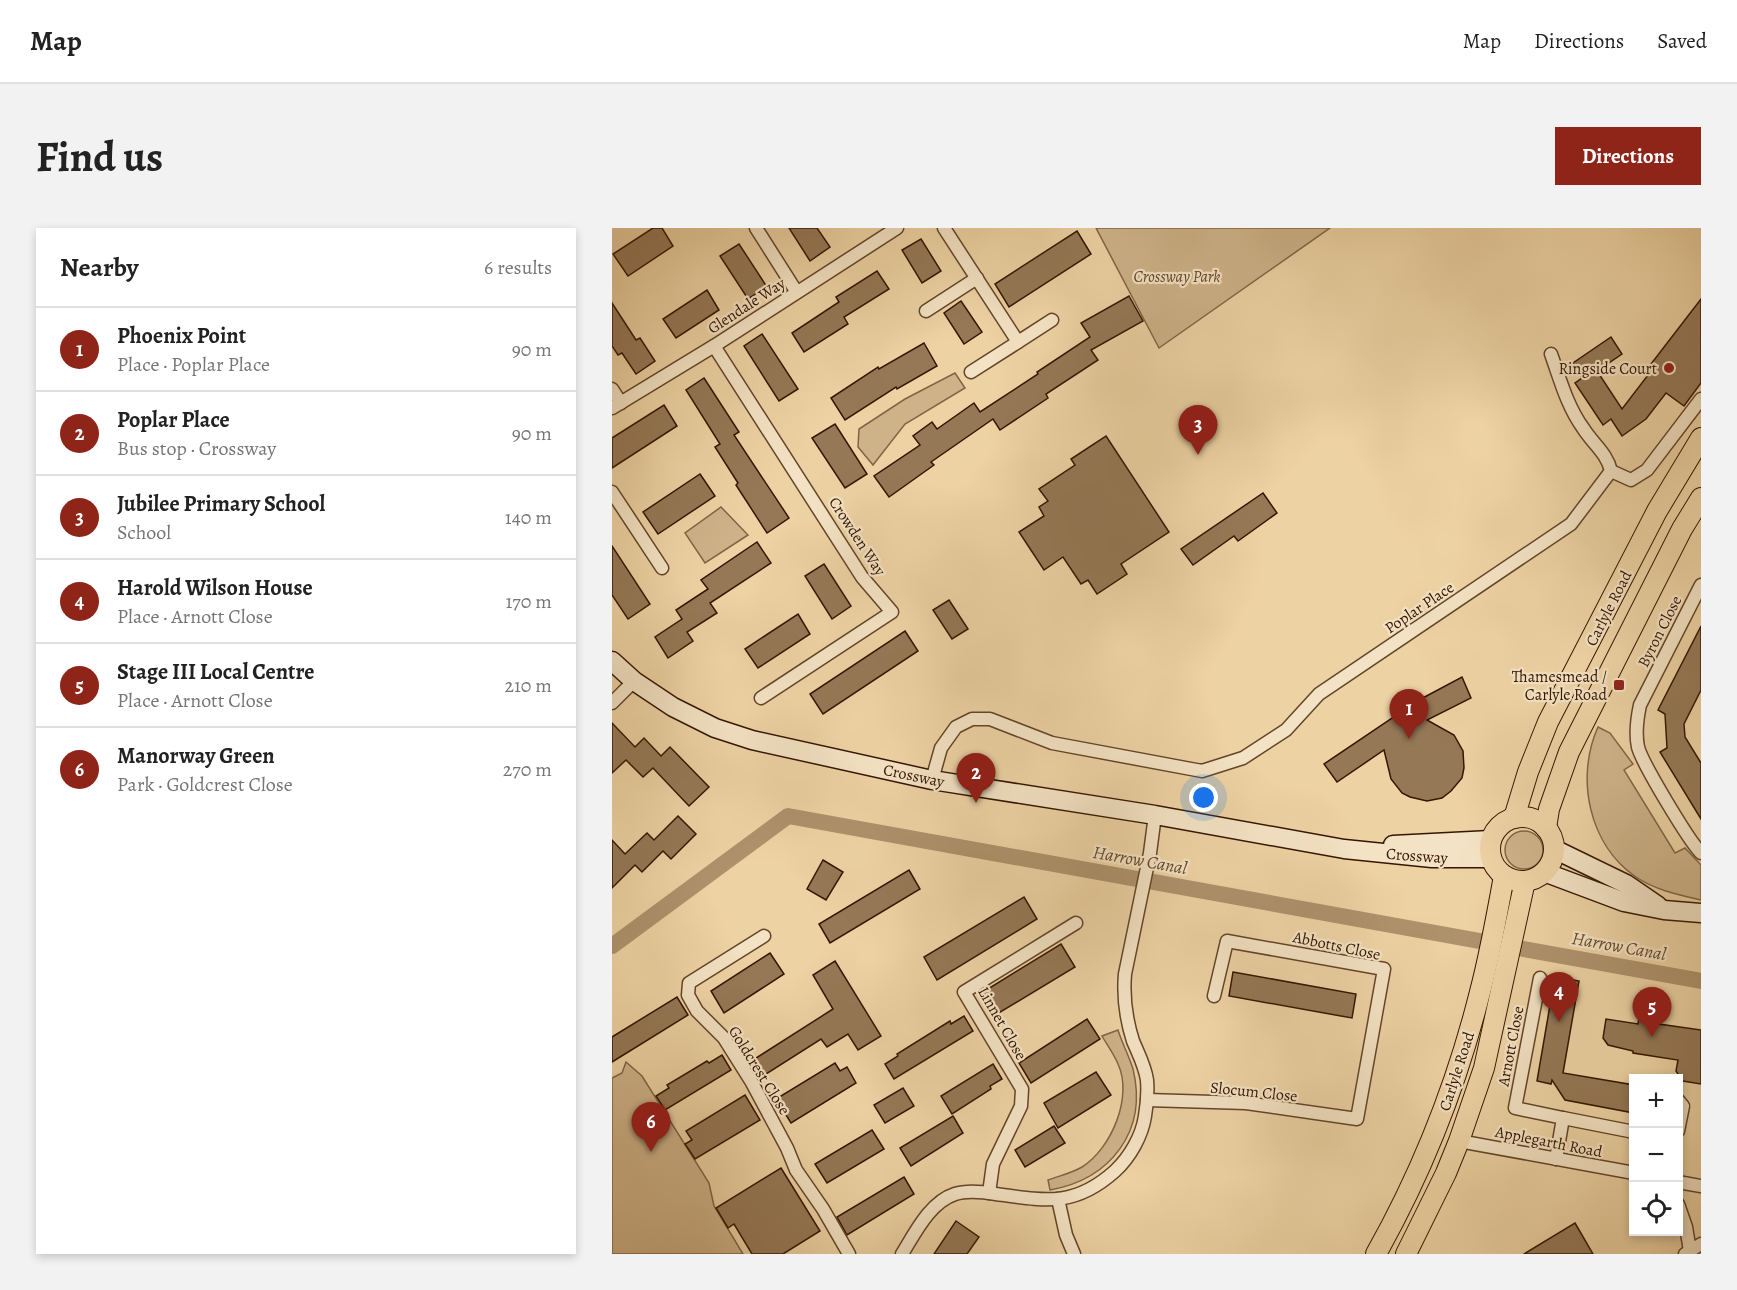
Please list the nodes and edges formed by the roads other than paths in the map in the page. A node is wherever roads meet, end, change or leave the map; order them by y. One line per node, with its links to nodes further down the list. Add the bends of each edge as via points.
1 (756, 228): 5 (street)
2 (897, 228): 5 (street, Glendale Way)
3 (944, 228): 4 (street)
4 (976, 278): 6 (street); 8 (street)
5 (796, 291): 9 (street, Glendale Way)
6 (926, 311)
7 (1052, 320): 8 (street)
8 (1017, 342): 11 (street)
9 (714, 346): 14 (street, Glendale Way); 23 (street, Crowden Way, via 862,577 892,612)
10 (1551, 354): 16 (street, via 1573,411 1609,460)
11 (971, 372)
12 (612, 389): 14 (street)
13 (1701, 399): 16 (street, via 1647,470 1631,480)
14 (616, 406)
15 (1701, 438): 27 (main road, Carlyle Road, via 1657,511 1548,722)
16 (1611, 471): 25 (street, Poplar Place, via 1571,524 1319,694 1286,730 1243,758 1202,771 1052,743 990,719 972,719 956,727 941,748)
17 (612, 492): 19 (street)
18 (1701, 498): 28 (main road, Carlyle Road, via 1569,752)
19 (662, 568)
20 (1701, 585): 31 (street, Byron Close, via 1640,705 1636,735 1646,766)
21 (612, 661): 22 (street, Crossway)
22 (634, 681): 24 (street); 25 (street, Crossway, via 715,728 752,740)
23 (761, 698)
24 (612, 703)
25 (932, 780): 26 (street, Crossway)
26 (1155, 815): 29 (street, Crossway, via 1344,849); 41 (street, via 1124,991 1133,1040 1147,1077)
27 (1514, 818): 28 (main road, via 1532,819); 29 (main road, via 1501,824)
28 (1546, 828): 30 (main road)
29 (1490, 849): 33 (main road, via 1496,869)
30 (1554, 849): 32 (main road); 35 (street, via 1626,884)
31 (1701, 853)
32 (1544, 872): 34 (main road); 35 (street, via 1624,902)
33 (1504, 876): 34 (main road); 58 (main road, Carlyle Road, via 1480,992 1450,1091 1433,1138)
34 (1526, 881): 45 (main road, Carlyle Road, via 1484,1068)
35 (1664, 910): 36 (street)
36 (1701, 913)
37 (1076, 923): 50 (street, Linnet Close, via 964,992 1022,1089 1021,1106 993,1164)
38 (764, 936): 55 (street, Goldcrest Close, via 689,982 688,995 697,1011 724,1038 751,1081 796,1170)
39 (1540, 978): 42 (street, Arnott Close, via 1515,1108)
40 (1214, 996): 43 (street, Abbotts Close, via 1227,941 1384,969)
41 (1147, 1100): 43 (street, Slocum Close, via 1246,1103); 51 (street, via 1140,1136 1119,1167 1083,1193)
42 (1563, 1118): 44 (street, Arnott Close); 46 (street)
43 (1357, 1119)
44 (1629, 1131)
45 (1459, 1141): 46 (street, Applegarth Road); 59 (main road, Carlyle Road)
46 (1556, 1159): 47 (street, Applegarth Road)
47 (1629, 1172)
48 (1683, 1183): 49 (street)
49 (1701, 1186)
50 (989, 1193): 51 (street); 56 (street, via 957,1193 947,1197 930,1212)
51 (1058, 1199): 57 (street)
52 (1683, 1218): 54 (street)
53 (1701, 1244): 54 (street)
54 (1687, 1253)
55 (849, 1254)
56 (902, 1254)
57 (1074, 1254)
58 (1376, 1254)
59 (1406, 1254)

